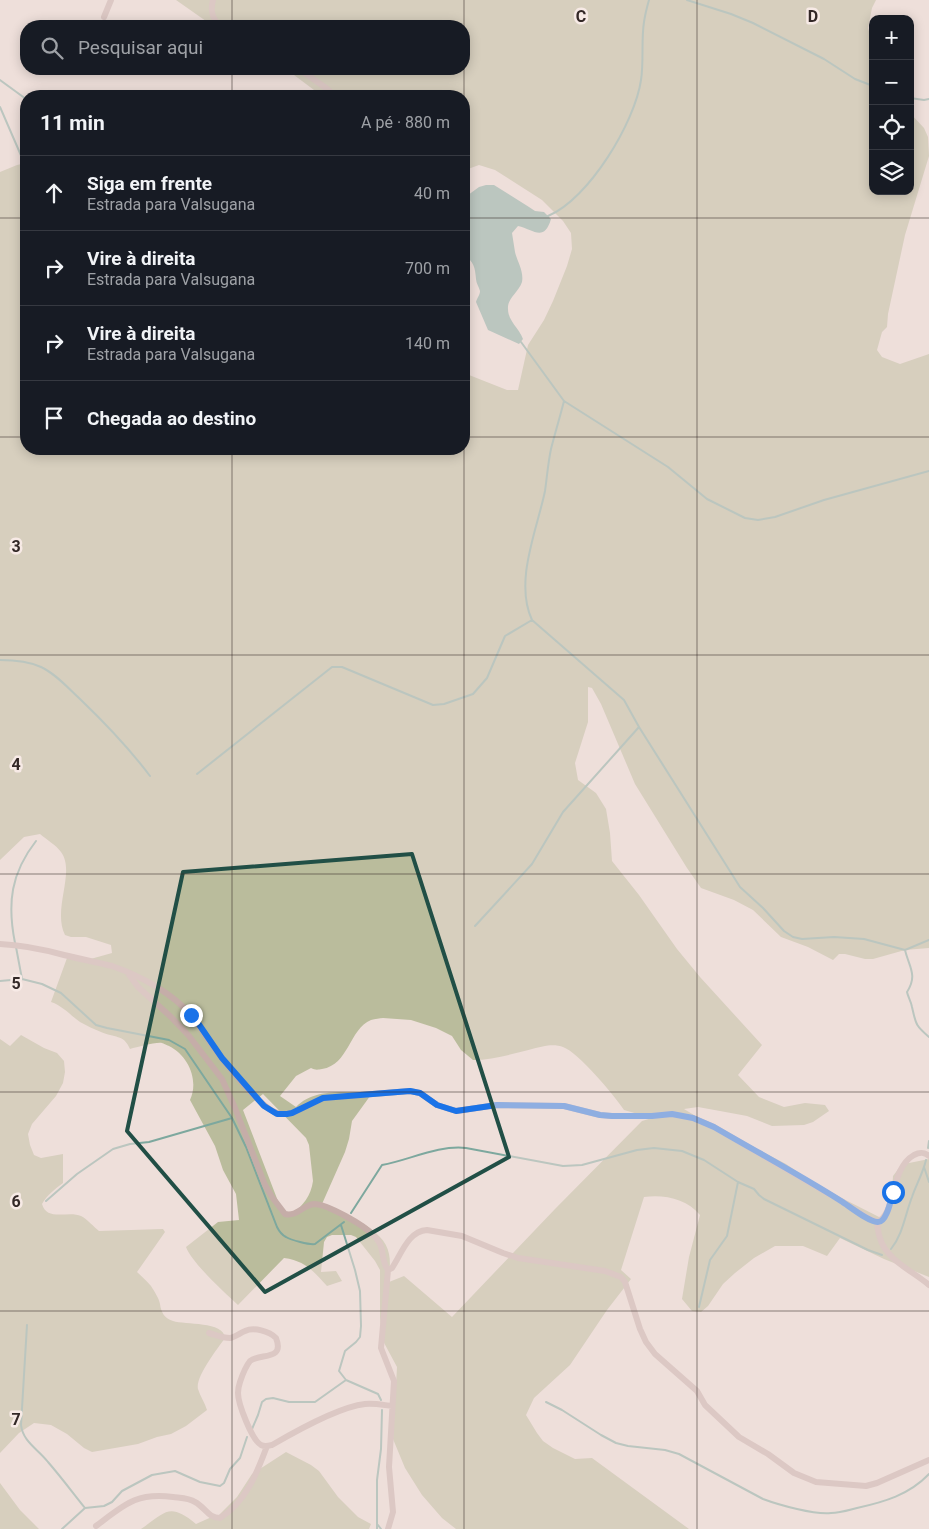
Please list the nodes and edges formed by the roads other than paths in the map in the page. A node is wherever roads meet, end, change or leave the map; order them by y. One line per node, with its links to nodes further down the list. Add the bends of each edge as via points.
1 (111, 0): 3 (street)
2 (213, 0): 4 (street, via 211,11)
3 (104, 17)
4 (215, 20)
5 (307, 75): 6 (street)
6 (328, 90)
7 (0, 944): 8 (street, via 44,949)
8 (127, 972): 10 (street, via 182,1005 252,1094 277,1114 292,1113 323,1098 410,1091 456,1111 497,1105 564,1106 612,1116 681,1115 714,1127); 11 (street, via 138,987 189,1036 222,1079 265,1185 281,1211 294,1215 315,1204 342,1214 375,1237)
9 (929, 1156): 10 (street, via 920,1153 906,1162 887,1213)
10 (878, 1222): 12 (street, via 879,1238 889,1255)
11 (388, 1270): 14 (street, via 381,1348 394,1381); 16 (street, via 414,1235 427,1230 462,1236 518,1258 615,1274 624,1279 628,1287 640,1329 655,1354 697,1391 705,1405 726,1426 794,1473 816,1482 866,1486)
12 (929, 1285)
13 (209, 1333): 15 (street, via 232,1337 253,1329 276,1338 276,1351 250,1362 238,1388 251,1434)
14 (392, 1406): 15 (street, via 368,1404 352,1407); 18 (street, via 390,1467 393,1512)
15 (267, 1446): 17 (street, via 246,1492 220,1518 210,1516 192,1500 149,1496 135,1499)
16 (929, 1460)
17 (96, 1526)
18 (388, 1529)

